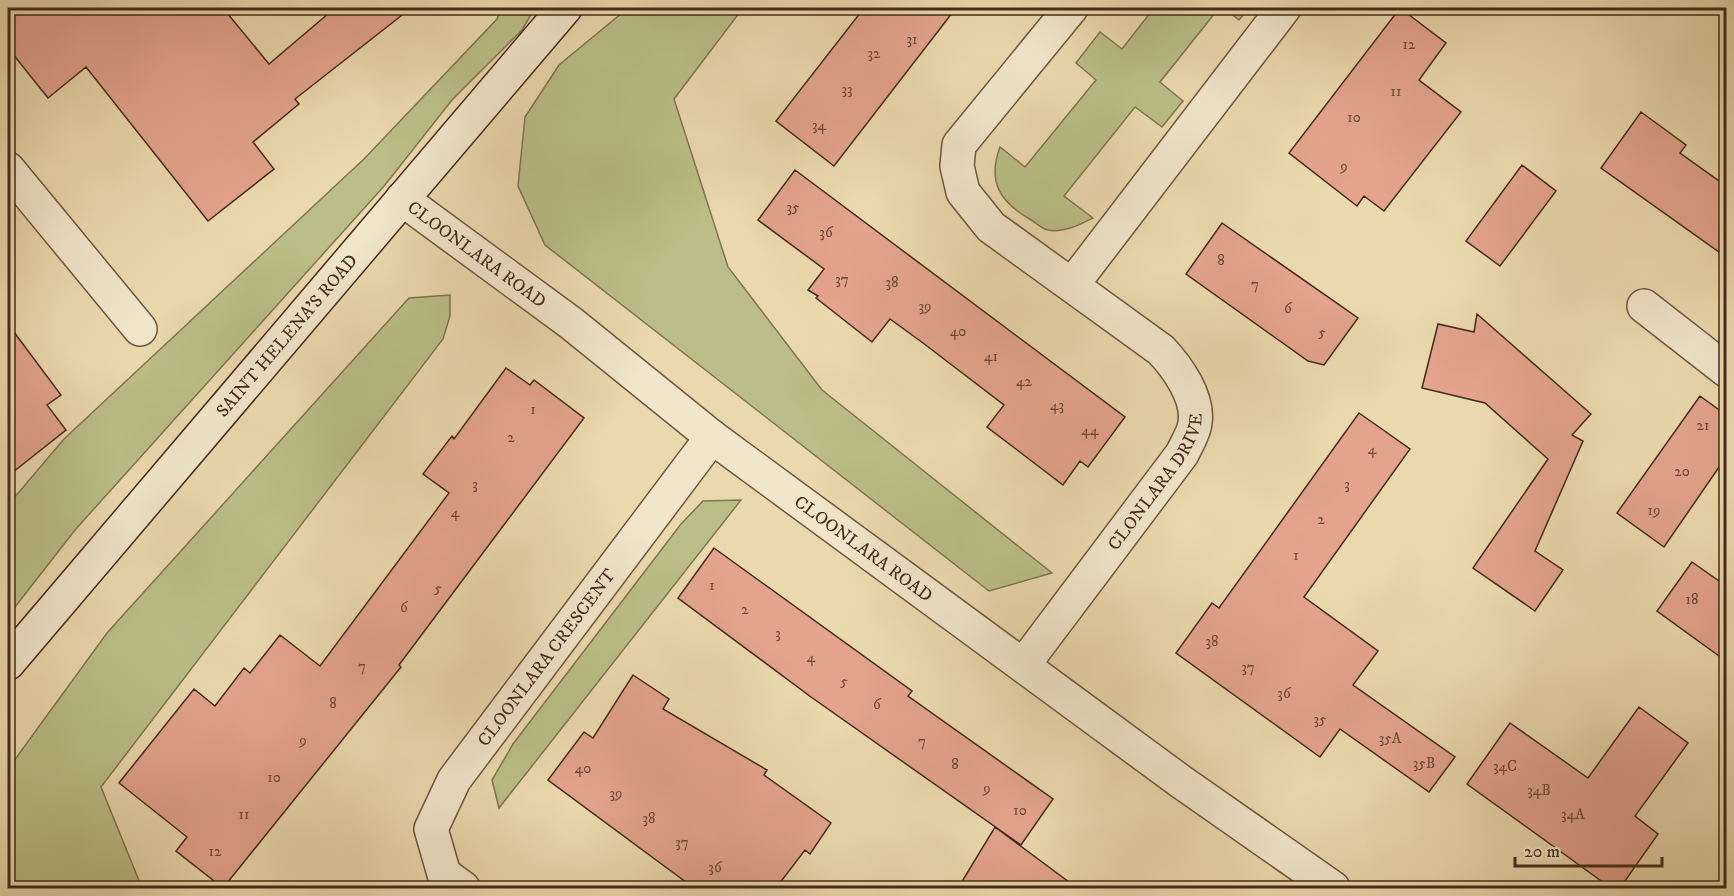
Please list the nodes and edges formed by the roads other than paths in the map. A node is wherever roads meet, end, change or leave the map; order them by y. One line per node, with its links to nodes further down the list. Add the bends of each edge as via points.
1 (565, 8): 5 (street, SAINT HELENA'S ROAD)
2 (1071, 8): 6 (street, CLONLARA DRIVE, via 960,144 957,166 963,192 991,227)
3 (1284, 8): 6 (street)
4 (8, 169): 8 (street)
5 (402, 199): 10 (street, CLOONLARA ROAD, via 572,323); 11 (street, SAINT HELENA'S ROAD)
6 (1072, 285): 12 (street, CLONLARA DRIVE, via 1161,350 1177,367 1190,394 1196,423 1182,454)
7 (1644, 306): 9 (street)
8 (140, 329)
9 (1726, 370)
10 (712, 437): 12 (street, CLOONLARA ROAD); 13 (street, CLOONLARA CRESCENT, via 454,780 431,829 444,874)
11 (8, 663)
12 (1024, 664): 14 (street, CLOONLARA ROAD, via 1180,781)
13 (463, 888)
14 (1334, 888)

